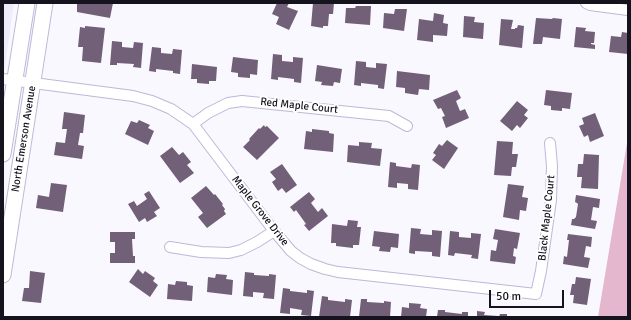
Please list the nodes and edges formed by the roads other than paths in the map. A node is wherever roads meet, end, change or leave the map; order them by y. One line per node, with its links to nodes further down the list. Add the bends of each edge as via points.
1 (27, 3): 5 (main road, North Emerson Avenue)
2 (45, 3): 6 (main road, North Emerson Avenue)
3 (586, 3): 4 (street)
4 (628, 10)
5 (9, 80): 6 (street, Maple Grove Drive); 10 (main road, North Emerson Avenue)
6 (33, 84): 7 (street, Maple Grove Drive, via 133,96 171,109); 13 (main road, North Emerson Avenue)
7 (193, 124): 8 (street, Red Maple Court, via 228,103 242,101 389,116); 11 (street, Maple Grove Drive)
8 (407, 126)
9 (550, 143): 14 (street, Black Maple Court, via 551,200)
10 (3, 154)
11 (274, 231): 12 (street, via 241,250 229,253); 14 (street, Maple Grove Drive, via 300,258 325,269)
12 (170, 247)
13 (3, 275)
14 (536, 294)

